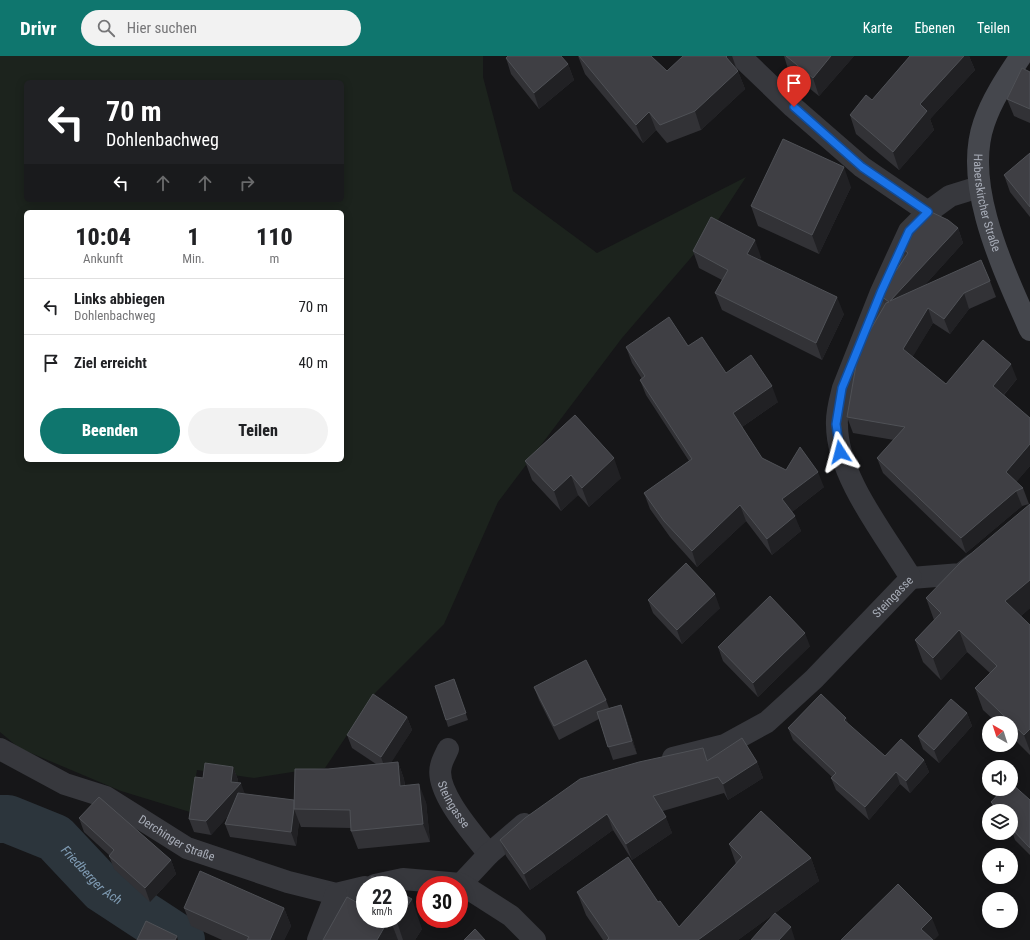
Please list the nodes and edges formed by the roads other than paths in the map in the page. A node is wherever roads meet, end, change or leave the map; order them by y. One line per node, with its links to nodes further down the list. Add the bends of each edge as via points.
1 (740, 56): 4 (street, via 862,167)
2 (1021, 56): 3 (street, Haberskircher Straße, via 1000,89 984,123 978,148)
3 (979, 187): 4 (street, Steingasse, via 950,196); 5 (street, Haberskircher Straße, via 991,235)
4 (928, 212): 7 (street, Steingasse, via 909,231 881,292 842,388 836,424 840,452 855,489)
5 (1030, 330)
6 (990, 550): 7 (street, via 961,574)
7 (911, 578): 10 (street, Steingasse, via 814,679 767,722 725,745)
8 (0, 749): 16 (street, Derchinger Straße, via 65,784 106,797 187,848 288,882)
9 (448, 749): 12 (street, Steingasse, via 440,767 443,787 458,816)
10 (650, 764)
11 (542, 808): 12 (street)
12 (489, 854): 13 (street)
13 (468, 876)
14 (468, 888): 18 (street, via 511,916)
15 (356, 889): 16 (street, Derchinger Straße)
16 (336, 894): 17 (street)
17 (318, 940)
18 (535, 940)

